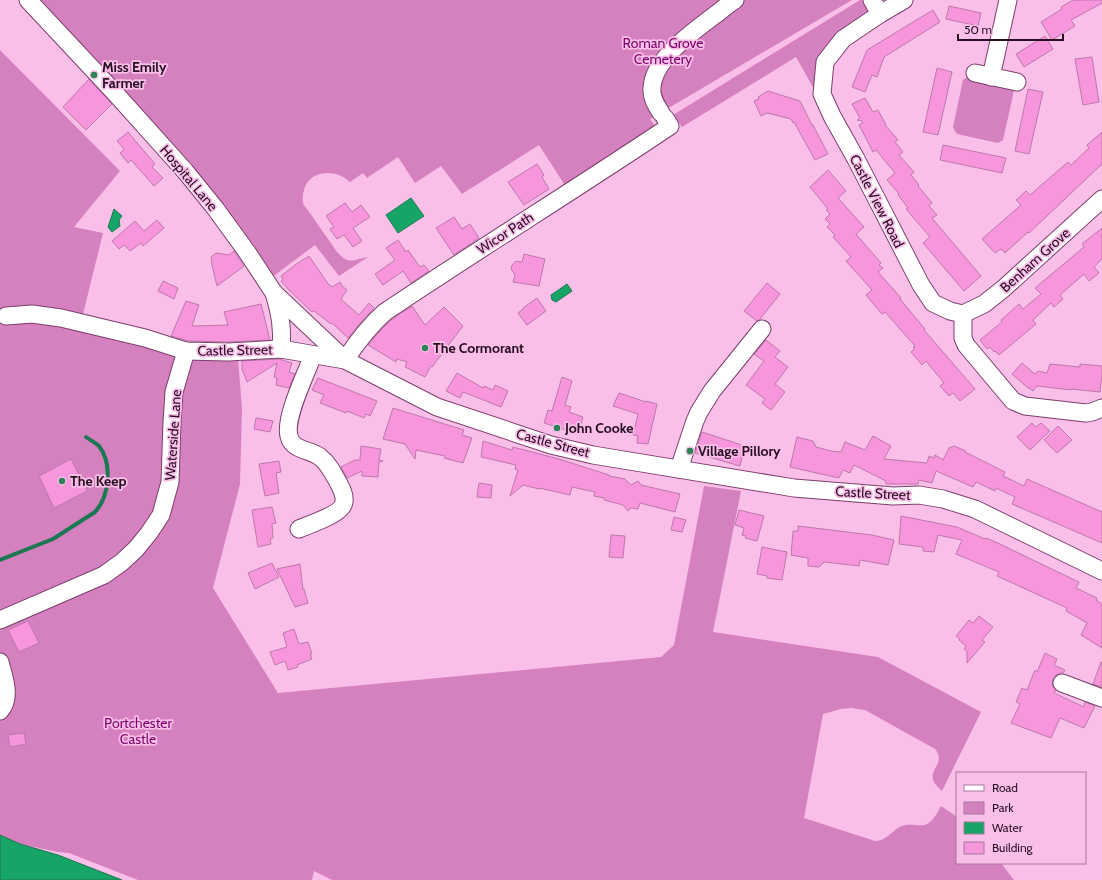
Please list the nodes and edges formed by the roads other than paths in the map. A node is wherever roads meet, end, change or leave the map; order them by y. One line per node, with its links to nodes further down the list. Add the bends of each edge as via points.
1 (28, 0): 8 (street, Hospital Lane, via 185,171 215,208)
2 (735, 0): 15 (street, Wicor Path, via 669,53 653,78 651,88 654,102 670,126 385,312 372,323)
3 (904, 0): 5 (street, Castle View Road)
4 (1008, 0): 6 (street, via 983,75)
5 (876, 7): 9 (street, Castle View Road, via 843,39 825,62 822,94 921,285 933,303)
6 (1017, 82)
7 (1102, 199): 9 (street, Benham Grove, via 1003,289 984,304)
8 (274, 293): 12 (street, via 282,330); 15 (street, Hospital Lane)
9 (963, 314): 16 (street, via 963,338 966,345 1013,401 1025,406 1086,413)
10 (6, 316): 13 (street, Castle Street, via 63,312)
11 (762, 329): 17 (street, via 712,391 695,421)
12 (281, 349): 13 (street, Castle Street); 14 (street, Castle Street)
13 (186, 351): 20 (street, Waterside Lane, via 174,392 170,482 161,515 136,549 104,574)
14 (313, 355): 15 (street, Castle Street); 18 (street, via 290,415 288,435 290,442 297,448 319,456 325,461 342,489 344,502 338,511)
15 (345, 360): 17 (street, Castle Street, via 437,407 551,445)
16 (1102, 408)
17 (679, 469): 19 (street, Castle Street, via 794,488 943,499 975,509)
18 (299, 529)
19 (1102, 571)
20 (0, 620)
21 (0, 662): 24 (street, via 7,694)
22 (1062, 683): 23 (street)
23 (1102, 698)
24 (0, 710)

